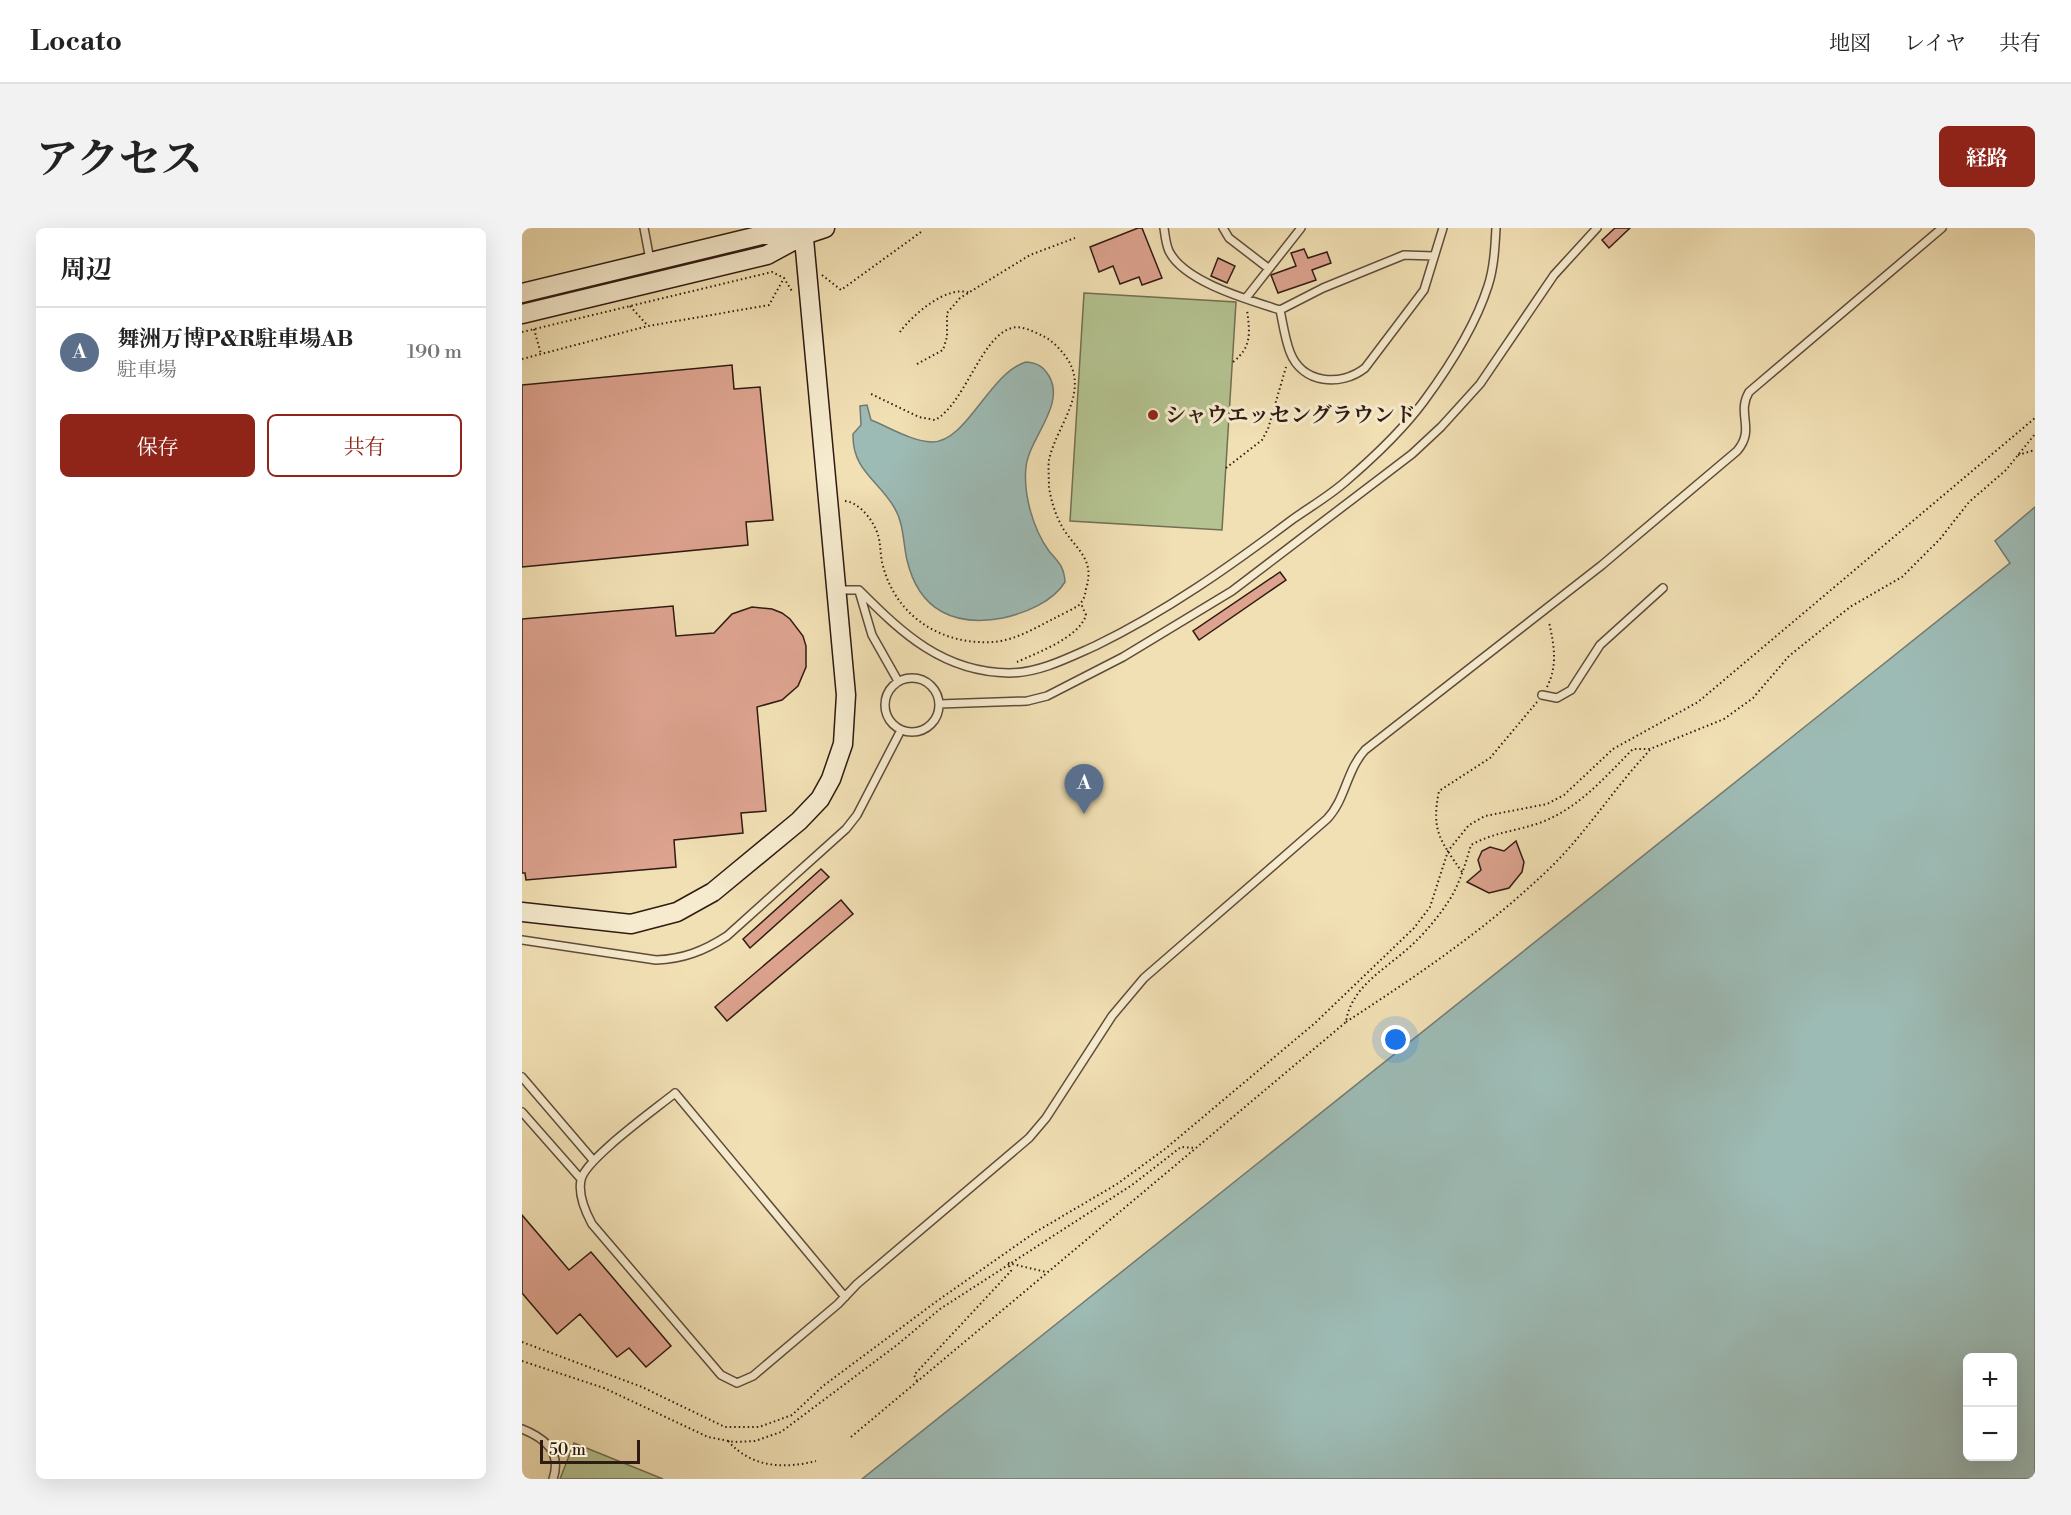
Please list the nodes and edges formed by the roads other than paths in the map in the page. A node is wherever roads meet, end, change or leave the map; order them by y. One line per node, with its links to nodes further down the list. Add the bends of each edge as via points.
1 (644, 228): 12 (lane)
2 (825, 228): 10 (street)
3 (1164, 228): 15 (lane, via 1169,251 1182,267)
4 (1223, 228): 13 (lane, via 1229,238)
5 (1301, 228): 13 (lane)
6 (1443, 228): 11 (lane)
7 (1496, 228): 20 (lane, via 1488,285 1471,325 1423,401 1395,434 1344,483 1170,607 1070,658 1034,671 1010,673 966,667 924,648 908,638)
8 (1597, 228): 23 (lane, via 1554,275 1480,384 1441,427 1381,479 1270,564 1178,626 1047,696 1027,701)
9 (1942, 228): 31 (lane, via 1749,392 1743,406 1748,431 1737,451 1602,565 1365,750 1352,767 1338,805 1327,819 1167,956 1125,999 1039,1128)
10 (803, 231): 12 (street, via 762,235); 17 (street, via 768,255); 19 (street)
11 (1434, 256): 16 (lane, via 1404,255); 16 (lane, via 1424,291 1372,361 1354,376 1321,379 1303,369 1290,354)
12 (651, 262): 14 (street)
13 (1268, 268): 15 (lane)
14 (522, 293)
15 (1246, 298): 16 (lane)
16 (1280, 310)
17 (522, 314)
18 (1663, 588): 22 (lane, via 1600,645 1571,690 1557,698)
19 (836, 590): 20 (lane); 25 (street, via 846,695 843,744 820,799 800,821 713,892 677,912 631,924)
20 (859, 590): 21 (lane, via 872,635)
21 (898, 681): 23 (lane, via 922,679 934,689); 24 (lane, via 885,702 888,718)
22 (1542, 695)
23 (939, 704): 24 (lane, via 938,713 927,727)
24 (901, 730): 26 (lane, via 846,829 710,947 675,959 656,960)
25 (522, 912)
26 (522, 940)
27 (522, 1077): 29 (lane)
28 (522, 1112): 30 (lane)
29 (592, 1160): 30 (lane); 31 (lane, via 675,1093)
30 (581, 1179): 31 (lane, via 583,1203 592,1224 729,1380 736,1383 753,1376)
31 (845, 1297)
32 (522, 1429): 33 (lane, via 547,1442 556,1468)
33 (553, 1479)

